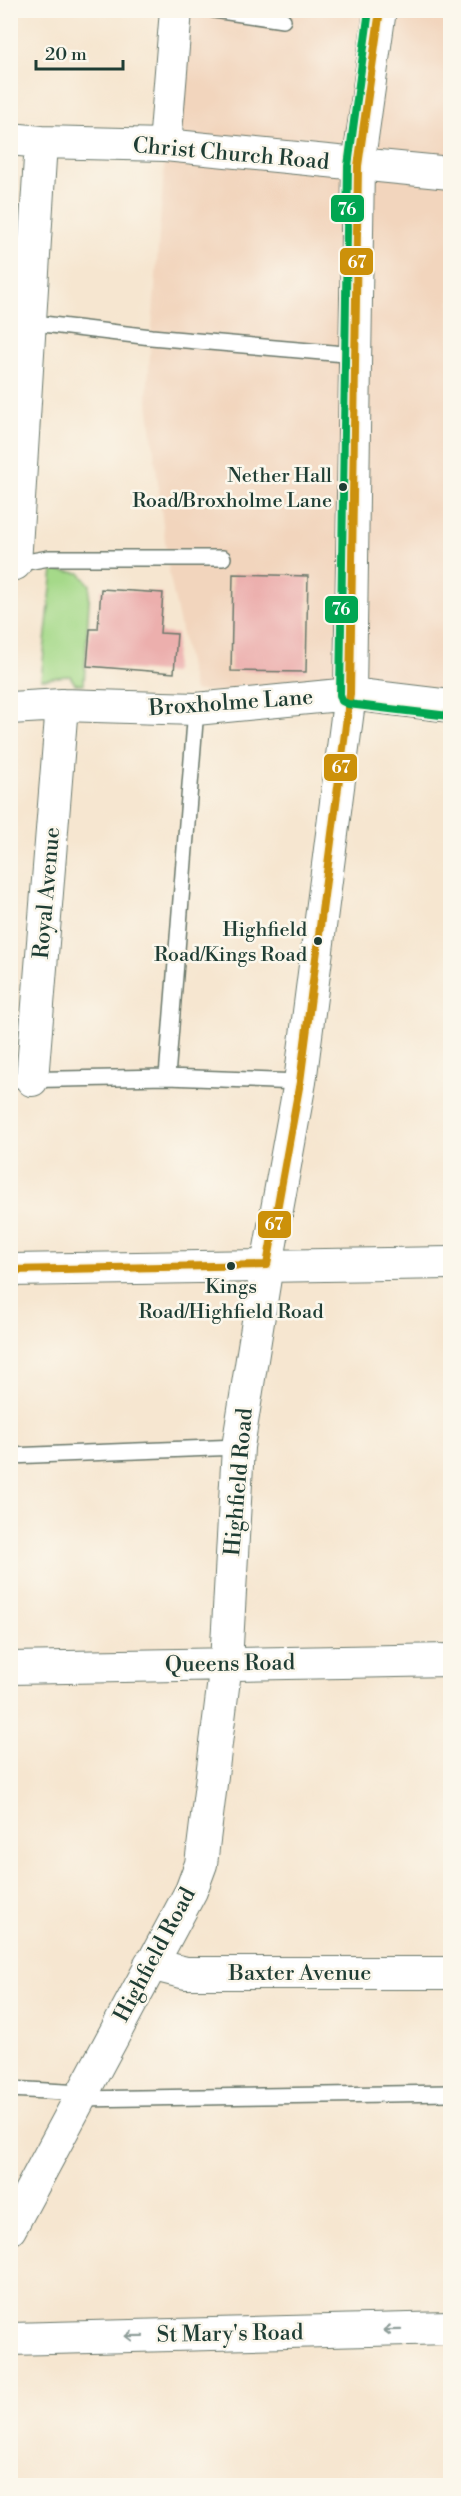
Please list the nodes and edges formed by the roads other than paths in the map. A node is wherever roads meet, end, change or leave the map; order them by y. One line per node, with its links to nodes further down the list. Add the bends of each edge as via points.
1 (176, 10): 7 (street)
2 (214, 10): 4 (lane)
3 (380, 10): 8 (street, Highfield Road)
4 (283, 20)
5 (10, 139): 6 (street, Christ Church Road)
6 (41, 142): 7 (street, Christ Church Road); 10 (street)
7 (165, 145): 8 (street, Christ Church Road)
8 (358, 166): 9 (street, Christ Church Road); 11 (street, Highfield Road)
9 (450, 173)
10 (20, 321): 11 (lane); 13 (street)
11 (356, 355): 14 (street, Highfield Road)
12 (223, 558): 13 (lane, via 60,557)
13 (13, 565)
14 (350, 694): 16 (street, Broxholme Lane); 18 (street, Broxholme Lane); 21 (street, Highfield Road)
15 (62, 705): 17 (street, Broxholme Lane); 18 (street, Broxholme Lane); 20 (street, Royal Avenue)
16 (450, 706)
17 (10, 708)
18 (196, 709): 19 (lane)
19 (166, 1077): 20 (lane); 21 (lane)
20 (21, 1080)
21 (300, 1082): 23 (street, Highfield Road)
22 (450, 1263): 23 (street)
23 (267, 1265): 24 (street); 25 (street, Highfield Road)
24 (10, 1270)
25 (238, 1447): 26 (lane); 28 (street, Highfield Road)
26 (10, 1455)
27 (450, 1660): 28 (street, Queens Road)
28 (226, 1663): 29 (street, Queens Road); 30 (street, Highfield Road, via 201,1864 191,1891)
29 (10, 1668)
30 (150, 1964): 31 (street, Baxter Avenue, via 186,1973); 34 (street, Highfield Road)
31 (450, 1972)
32 (10, 2089): 34 (lane)
33 (450, 2093): 34 (lane)
34 (81, 2096): 35 (street, Highfield Road)
35 (10, 2229)
36 (450, 2328): 37 (street, St Mary's Road, one-way to 37)
37 (10, 2339)

